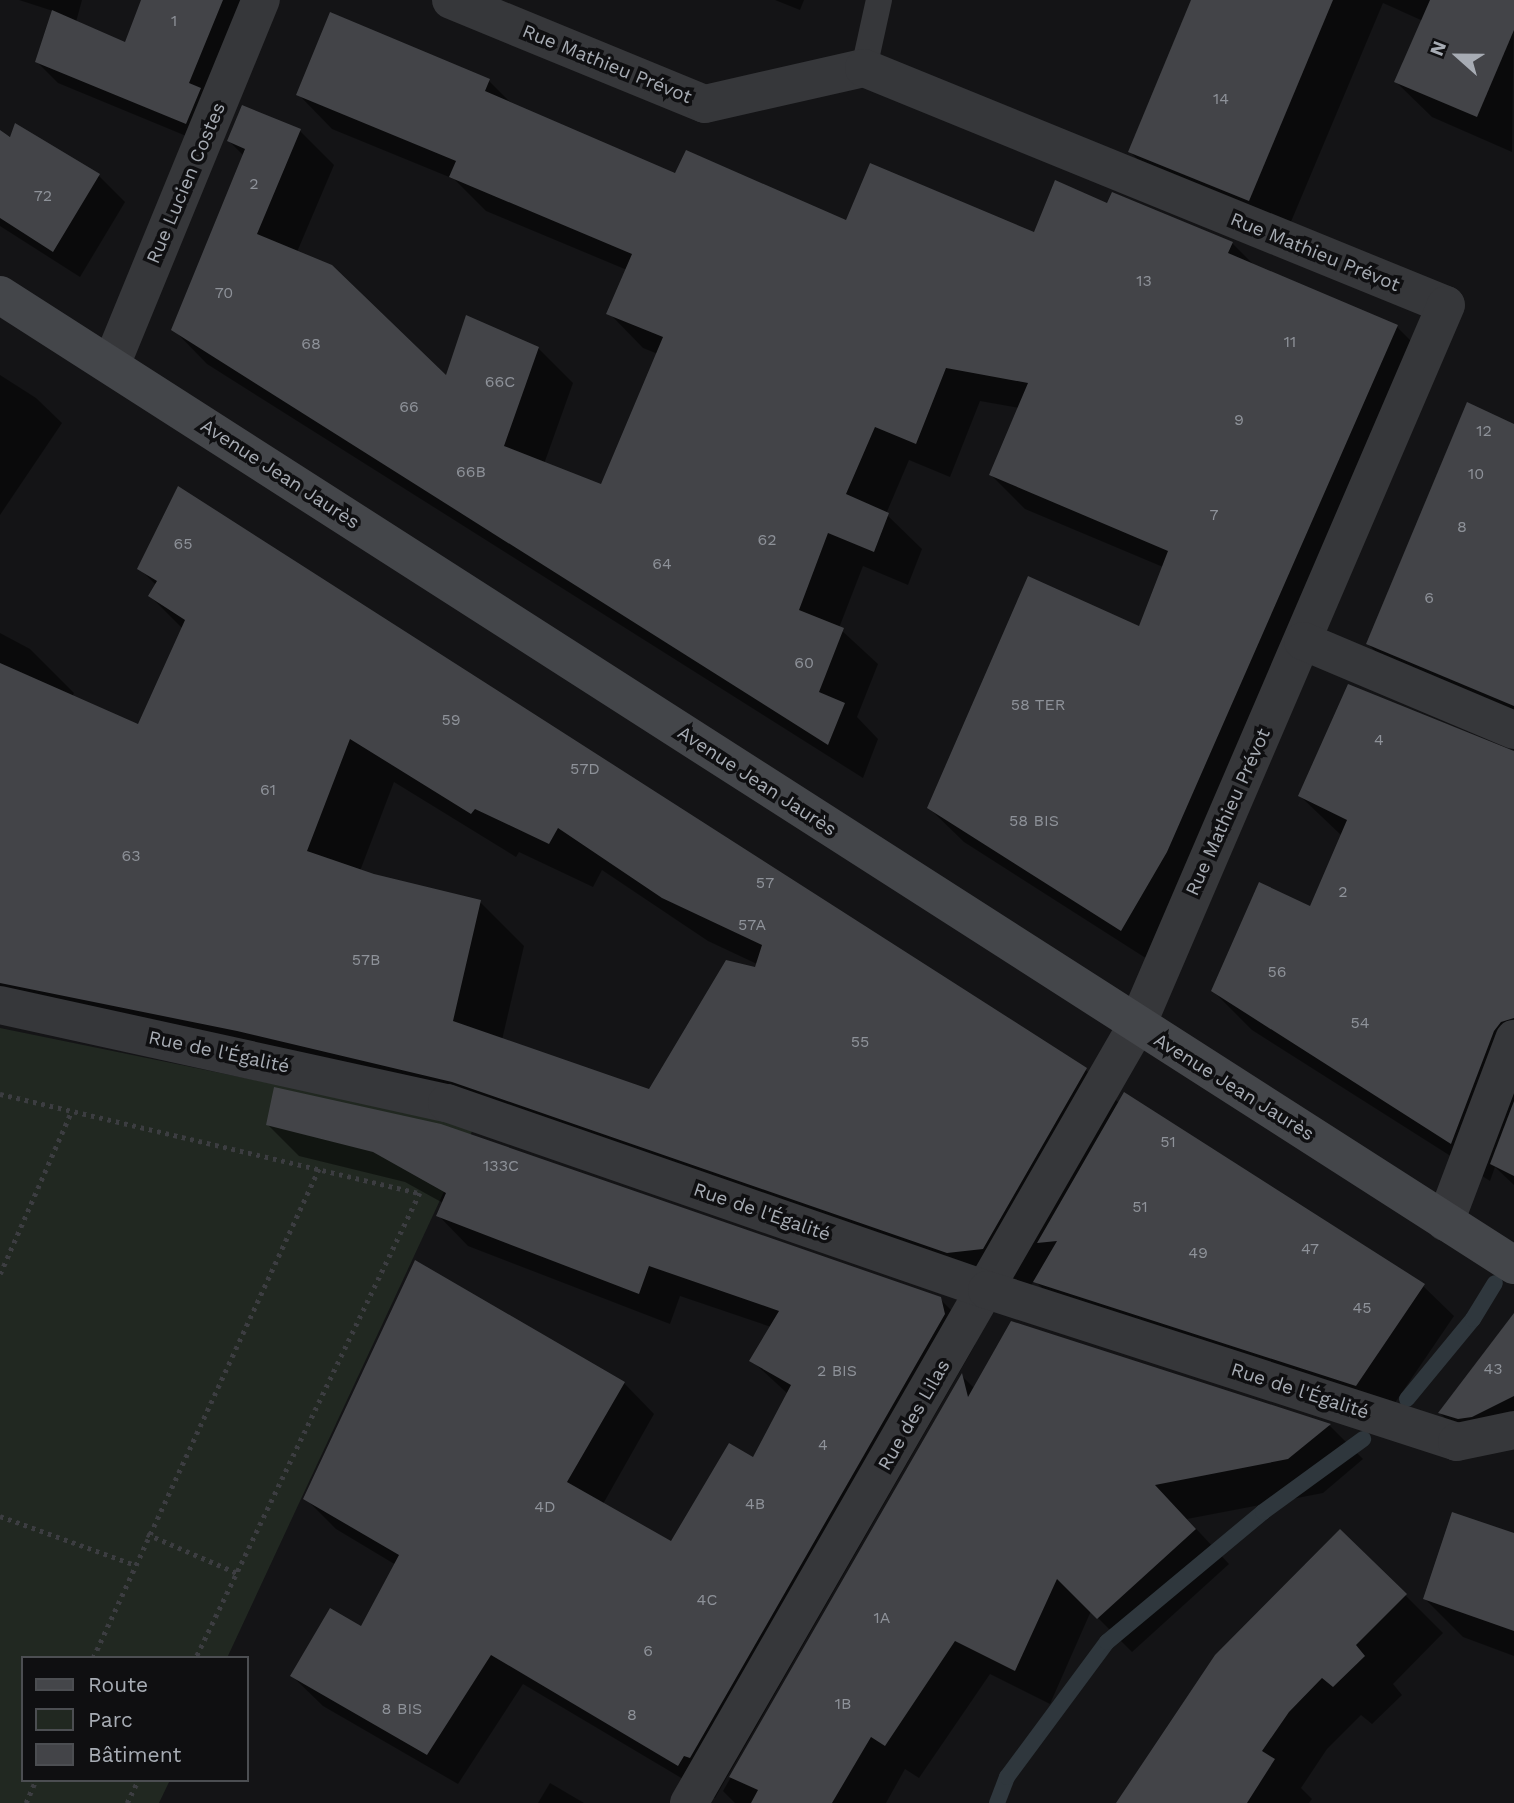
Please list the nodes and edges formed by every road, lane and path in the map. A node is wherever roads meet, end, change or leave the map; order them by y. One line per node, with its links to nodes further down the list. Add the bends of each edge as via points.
1 (261, 0): 7 (street, Rue Lucien Costes)
2 (450, 0): 4 (street, Rue Mathieu Prévot)
3 (879, 0): 5 (lane)
4 (504, 10): 5 (street, Rue Mathieu Prévot, via 705,104)
5 (864, 68): 8 (street, Rue Mathieu Prévot, via 1446,306)
6 (0, 295): 7 (main road, Avenue Jean Jaurès)
7 (111, 365): 11 (main road, Avenue Jean Jaurès)
8 (1303, 641): 9 (street); 11 (street, Rue Mathieu Prévot)
9 (1514, 730)
10 (0, 1005): 19 (street, Rue de l'Égalité, via 447,1103)
11 (1137, 1026): 16 (main road, Avenue Jean Jaurès); 19 (street, Rue des Lilas)
12 (1514, 1039): 16 (street)
13 (0, 1094): 14 (path)
14 (71, 1112): 15 (path); 18 (path)
15 (320, 1166): 22 (path); 24 (path, via 419,1193)
16 (1445, 1222): 17 (main road, Avenue Jean Jaurès)
17 (1514, 1265)
18 (0, 1274)
19 (987, 1290): 20 (street, Rue de l'Égalité, via 1457,1442); 31 (street, Rue des Lilas)
20 (1514, 1430)
21 (0, 1516): 23 (path)
22 (147, 1534): 23 (path); 24 (path)
23 (135, 1565): 25 (path)
24 (237, 1573): 26 (path)
25 (94, 1656)
26 (197, 1656)
27 (36, 1782): 29 (path)
28 (137, 1782): 30 (path)
29 (26, 1803)
30 (127, 1803)
31 (689, 1803)

